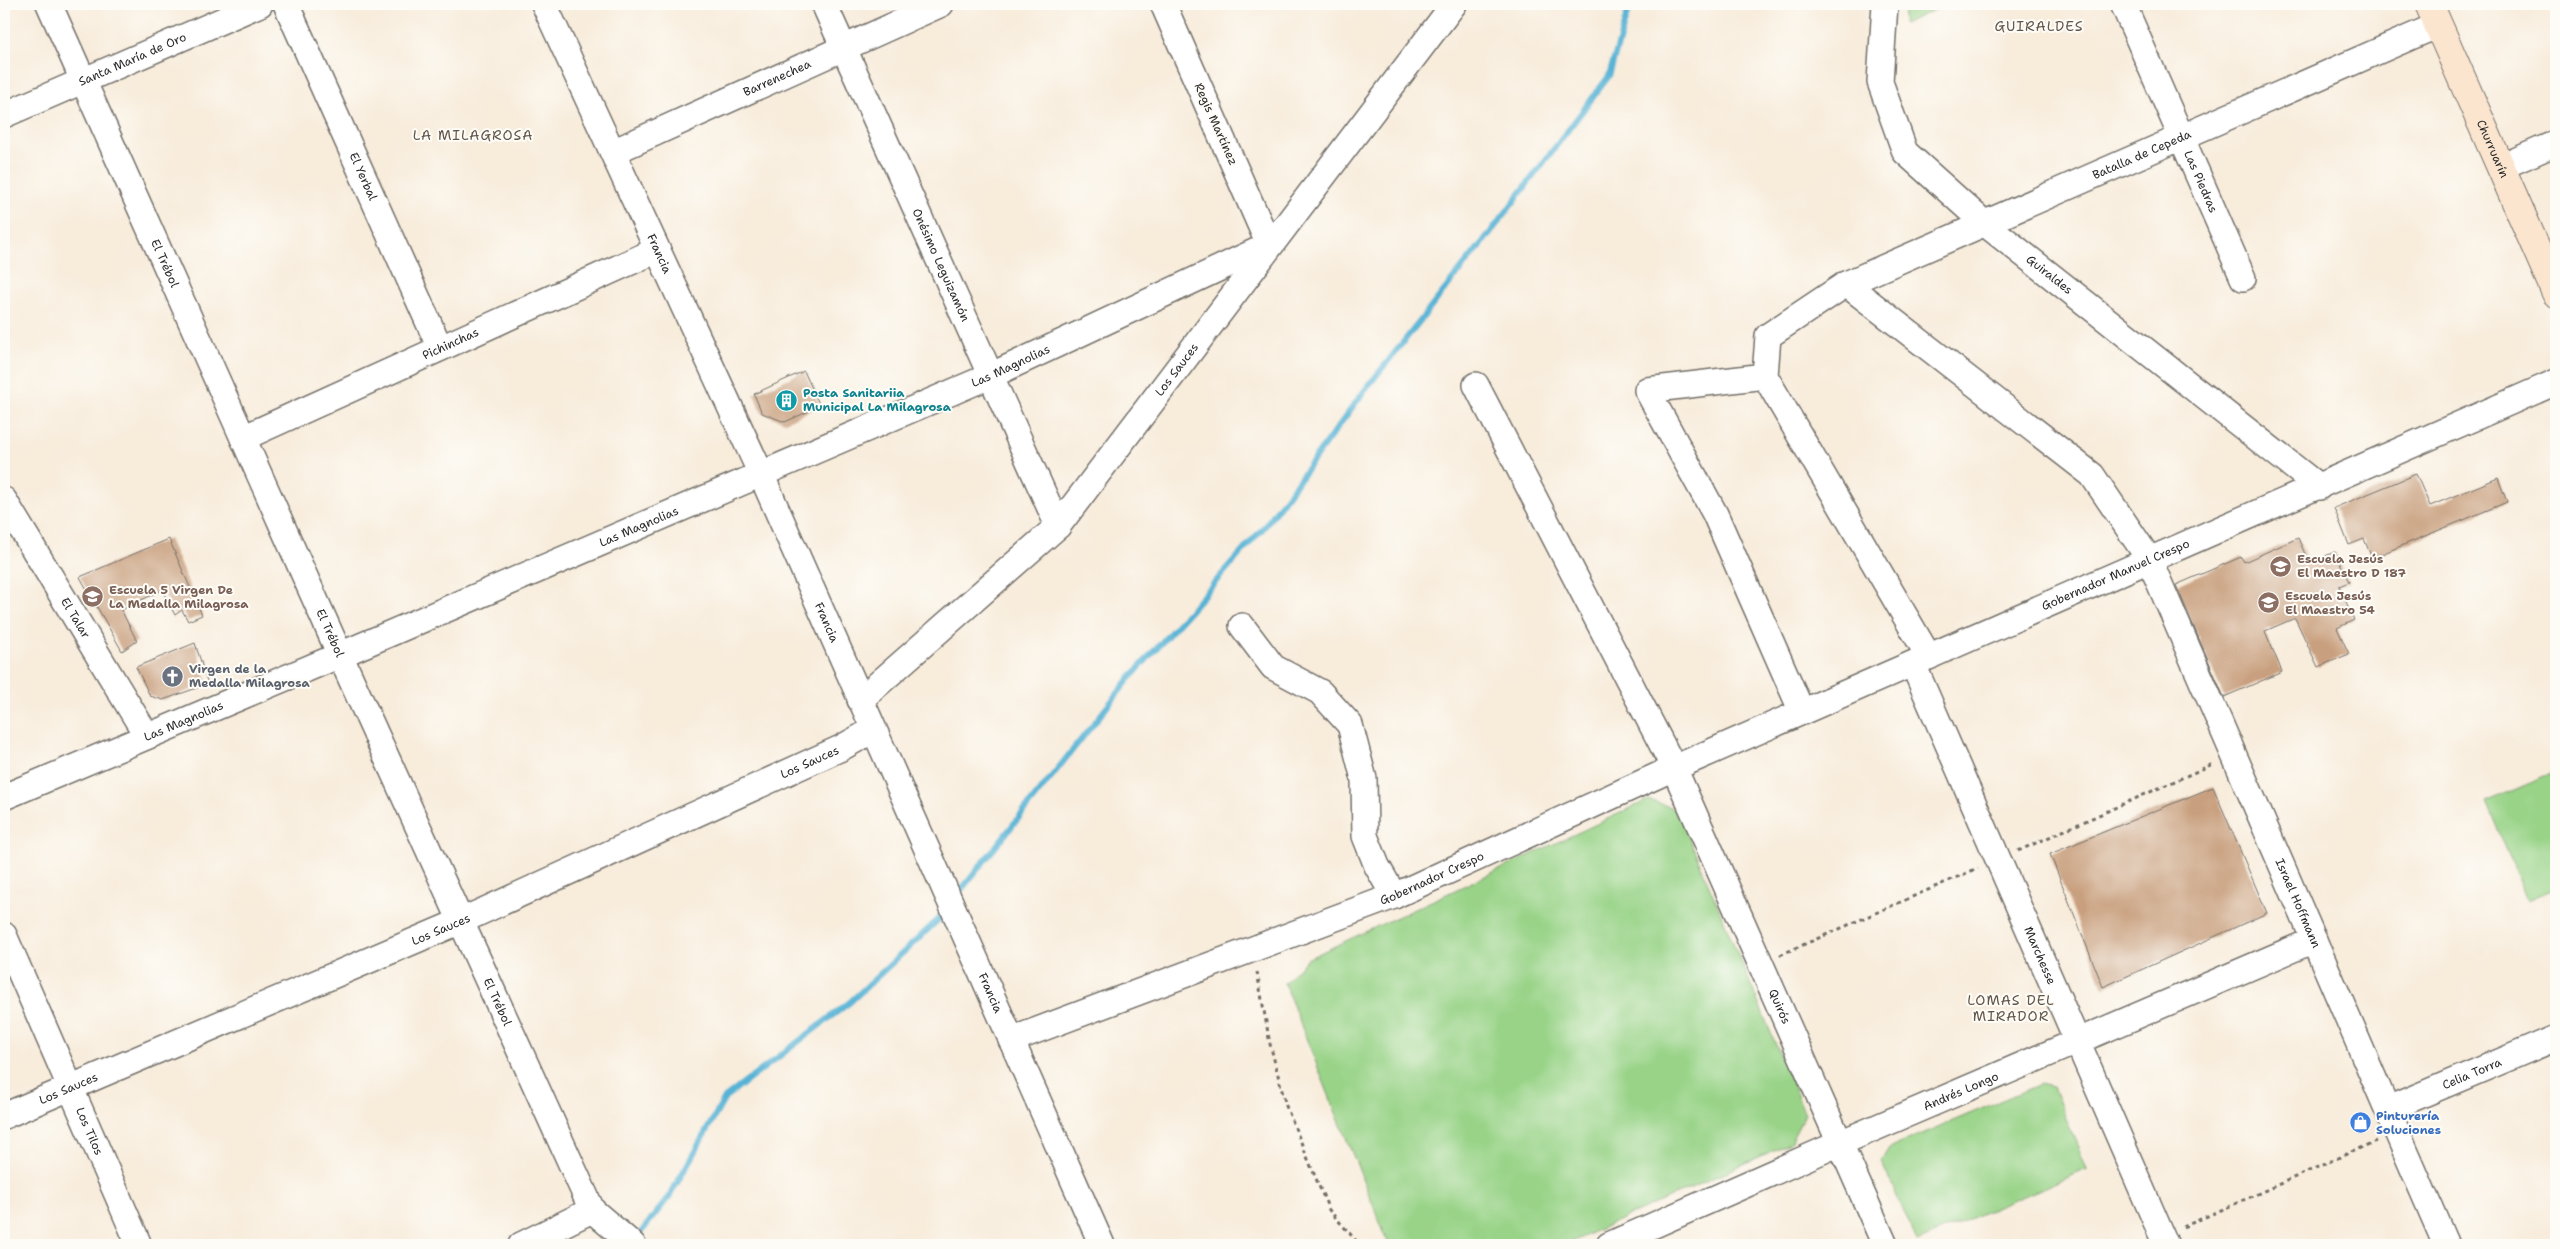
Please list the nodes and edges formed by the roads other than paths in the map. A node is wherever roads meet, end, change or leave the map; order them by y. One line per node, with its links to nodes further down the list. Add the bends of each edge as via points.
1 (49, 4): 13 (street, El Trébol)
2 (260, 4): 13 (street, Santa María de Oro)
3 (286, 4): 25 (street, El Yerbal)
4 (544, 4): 17 (street, Francia)
5 (824, 4): 12 (street, Onésimo Leguizamón)
6 (941, 4): 12 (street, Barrenechea)
7 (1163, 4): 20 (street, Regis Martínez)
8 (1454, 4): 20 (street, Los Sauces)
9 (1885, 4): 19 (street, Guiraldes, via 1880,82 1905,152)
10 (2122, 4): 15 (street, Las Piedras)
11 (2433, 14): 15 (street, Batalla de Cepeda); 18 (main road, Churruarín)
12 (844, 48): 17 (street, Barrenechea); 26 (street, Onésimo Leguizamón)
13 (84, 80): 14 (street, Santa María de Oro); 30 (street, El Trébol)
14 (4, 115)
15 (2181, 137): 19 (street, Batalla de Cepeda); 22 (street, Las Piedras)
16 (2556, 143): 18 (street)
17 (613, 152): 21 (street, Francia)
18 (2501, 167): 24 (main road, Churruarín)
19 (1984, 223): 23 (street, Batalla de Cepeda); 32 (street, Guiraldes)
20 (1269, 245): 26 (street, Las Magnolias); 34 (street, Los Sauces)
21 (657, 250): 25 (street, Pichinchas); 31 (street, Francia)
22 (2243, 278)
23 (1846, 284): 27 (street, Batalla de Cepeda, via 1768,336); 35 (street, Israel Hoffmann, via 2092,475)
24 (2556, 293)
25 (440, 348): 30 (street, Pichinchas)
26 (992, 374): 31 (street, Las Magnolias); 34 (street, Onésimo Leguizamón)
27 (1765, 376): 38 (street, Marchesse); 40 (street, via 1647,390 1716,514)
28 (2556, 382): 32 (street, Gobernador Manuel Crespo)
29 (1476, 385): 43 (street, Quirós)
30 (243, 438): 37 (street, El Trébol)
31 (761, 474): 37 (street, Las Magnolias); 39 (street, Francia)
32 (2318, 487): 35 (street, Gobernador Manuel Crespo)
33 (4, 500): 42 (street, El Talar)
34 (1058, 526): 39 (street, Los Sauces)
35 (2149, 559): 38 (street, Gobernador Manuel Crespo); 48 (street, Israel Hoffmann)
36 (1242, 626): 45 (street, via 1273,667 1320,692 1350,725 1364,780 1365,836)
37 (340, 655): 42 (street, Las Magnolias); 46 (street, El Trébol)
38 (1921, 661): 40 (street, Gobernador Manuel Crespo); 51 (street, Marchesse)
39 (860, 700): 41 (street, Francia)
40 (1802, 712): 43 (street, Gobernador Manuel Crespo)
41 (873, 730): 46 (street, Los Sauces, via 841,748); 50 (street, Francia)
42 (147, 736): 44 (street, Las Magnolias)
43 (1674, 768): 45 (street, Gobernador Crespo); 55 (street, Quirós)
44 (4, 797)
45 (1394, 896): 50 (street, Gobernador Crespo)
46 (461, 921): 52 (street, Los Sauces); 56 (street, El Trébol)
47 (4, 935): 52 (street, Los Tilos)
48 (2314, 940): 51 (street, Andrés Longo); 53 (street, Israel Hoffmann)
49 (2556, 1038): 53 (street, Celia Torra)
50 (1011, 1040): 61 (street, Francia)
51 (2077, 1041): 55 (street, Andrés Longo); 57 (street, Marchesse)
52 (70, 1088): 54 (street, Los Sauces); 58 (street, Los Tilos)
53 (2388, 1109): 64 (street, Israel Hoffmann)
54 (4, 1116)
55 (1840, 1143): 62 (street, Andrés Longo); 63 (street, Quirós)
56 (592, 1210): 59 (street); 60 (street, El Trébol)
57 (2164, 1241)
58 (139, 1245)
59 (521, 1245)
60 (633, 1245)
61 (1102, 1245)
62 (1609, 1245)
63 (1885, 1245)
64 (2446, 1245)

